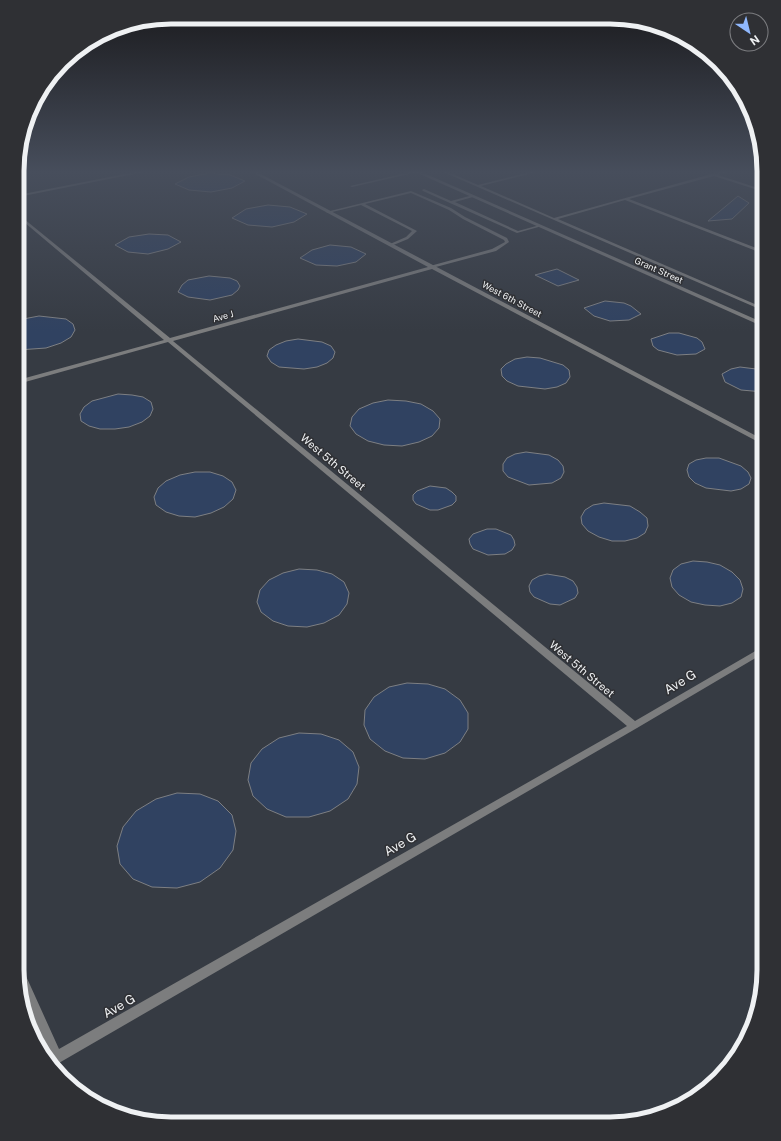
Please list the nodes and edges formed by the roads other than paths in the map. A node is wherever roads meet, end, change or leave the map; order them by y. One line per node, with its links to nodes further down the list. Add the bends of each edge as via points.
1 (29, 224): 15 (street, West 5th Street)
2 (351, 224): 10 (street, West 6th Street)
3 (401, 224): 10 (lane, via 415,231 407,238)
4 (476, 224): 12 (lane, via 506,239 507,242 494,250)
5 (501, 224): 9 (lane, via 518,232)
6 (536, 224): 9 (street, Grant Street)
7 (566, 224): 13 (lane)
8 (691, 224): 11 (lane)
9 (540, 226): 14 (street, Grant Street)
10 (391, 245): 12 (street, West 6th Street)
11 (757, 249)
12 (432, 266): 15 (street, Ave J); 17 (street, West 6th Street)
13 (757, 307)
14 (757, 322)
15 (169, 340): 16 (street, Ave J); 19 (street, West 5th Street)
16 (24, 380)
17 (757, 439)
18 (757, 653): 19 (street, Ave G)
19 (634, 726): 22 (street, Ave G)
20 (25, 990): 21 (street)
21 (49, 1052)
22 (53, 1059)

